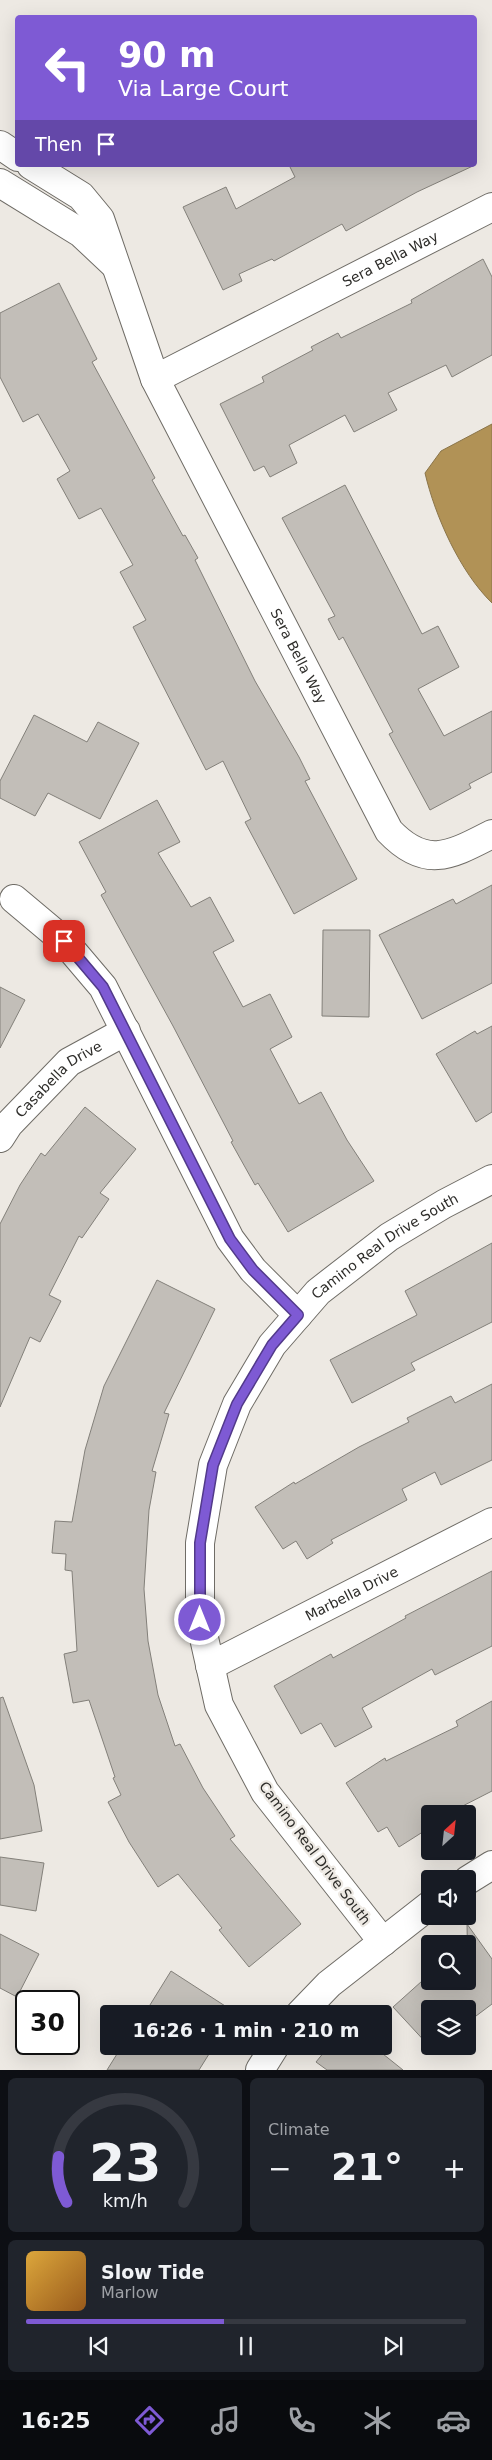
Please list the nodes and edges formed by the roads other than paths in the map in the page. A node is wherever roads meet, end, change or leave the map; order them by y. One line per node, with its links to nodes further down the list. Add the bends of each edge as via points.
1 (0, 145): 2 (street)
2 (15, 154)
3 (34, 167): 6 (street, Sera Bella Way, via 81,196 100,219)
4 (0, 183): 6 (street, Sera Bella Way, via 81,234)
5 (492, 207): 7 (street, Sera Bella Way)
6 (114, 265): 7 (street, Sera Bella Way)
7 (155, 379): 8 (street, Sera Bella Way, via 389,831 408,848 430,856 452,854)
8 (492, 834)
9 (14, 899): 10 (street, via 64,941 103,987)
10 (126, 1031): 11 (street, Casabella Drive, via 69,1062); 13 (street, via 230,1239 253,1270)
11 (0, 1138)
12 (492, 1179): 13 (street, Camino Real Drive South, via 389,1237 318,1292)
13 (298, 1315): 15 (street, Camino Real Drive South, via 272,1345 242,1396 213,1465 200,1543 200,1620)
14 (492, 1522): 15 (street, Marbella Drive)
15 (210, 1666): 19 (street, Camino Real Drive South, via 220,1705 265,1792)
16 (492, 1865): 17 (street)
17 (476, 1875)
18 (421, 1912): 19 (street)
19 (383, 1942): 20 (street, via 329,1984)
20 (309, 2005)
21 (269, 2055): 22 (street)
22 (260, 2070)

